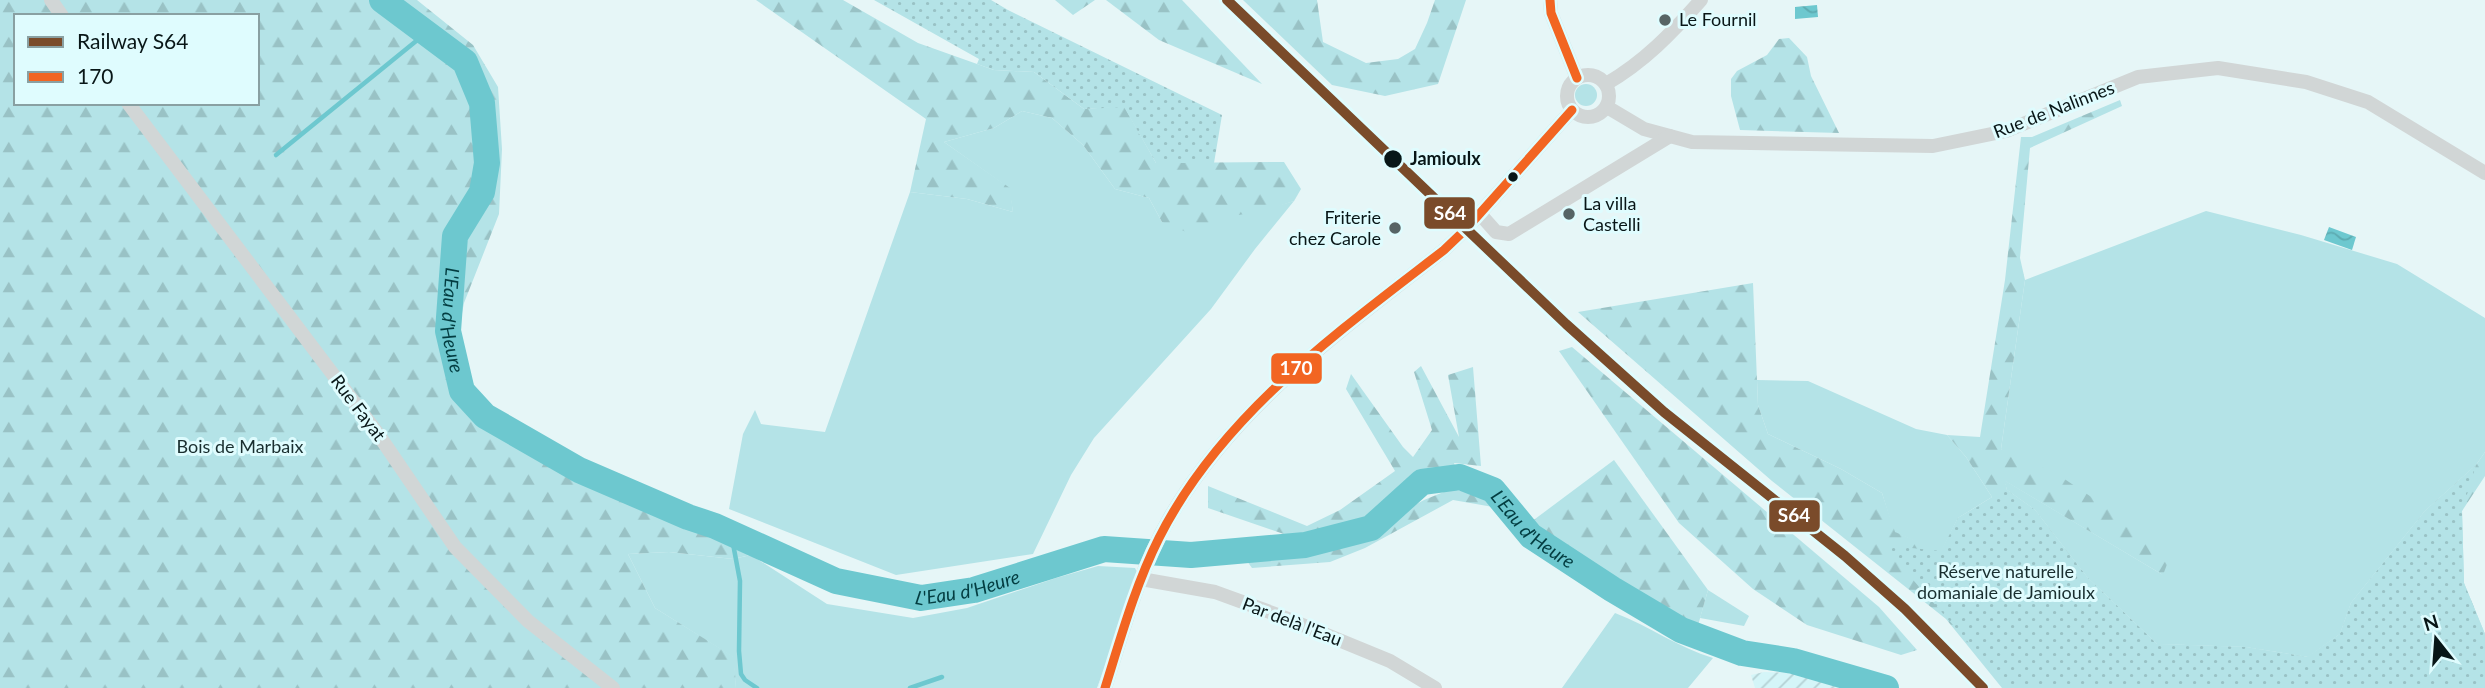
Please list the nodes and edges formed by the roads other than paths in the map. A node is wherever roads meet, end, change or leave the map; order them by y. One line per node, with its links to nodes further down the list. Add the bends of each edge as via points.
1 (1700, 0): 4 (street, via 1632,70)
2 (1550, 6): 3 (street)
3 (1577, 78): 4 (street, via 1595,76); 7 (street, via 1568,88)
4 (1606, 84): 6 (street)
5 (130, 105): 12 (street, Rue Fayat, via 377,434 455,547 528,621)
6 (1607, 107): 7 (street, via 1589,118); 8 (street, Rue de Nalinnes, via 1644,129)
7 (1572, 110): 10 (street)
8 (1670, 136): 9 (street, Rue de Nalinnes, via 1692,142 1933,146 2006,131 2138,77 2218,68 2306,82 2368,102); 10 (street, via 1509,234 1496,232)
9 (2485, 173)
10 (1480, 214): 11 (street, via 1444,250 1288,375 1234,429 1168,521)
11 (1142, 576): 13 (street); 14 (street, Par delà l'Eau, via 1215,592 1278,615 1390,661)
12 (613, 688)
13 (1104, 688)
14 (1435, 688)

